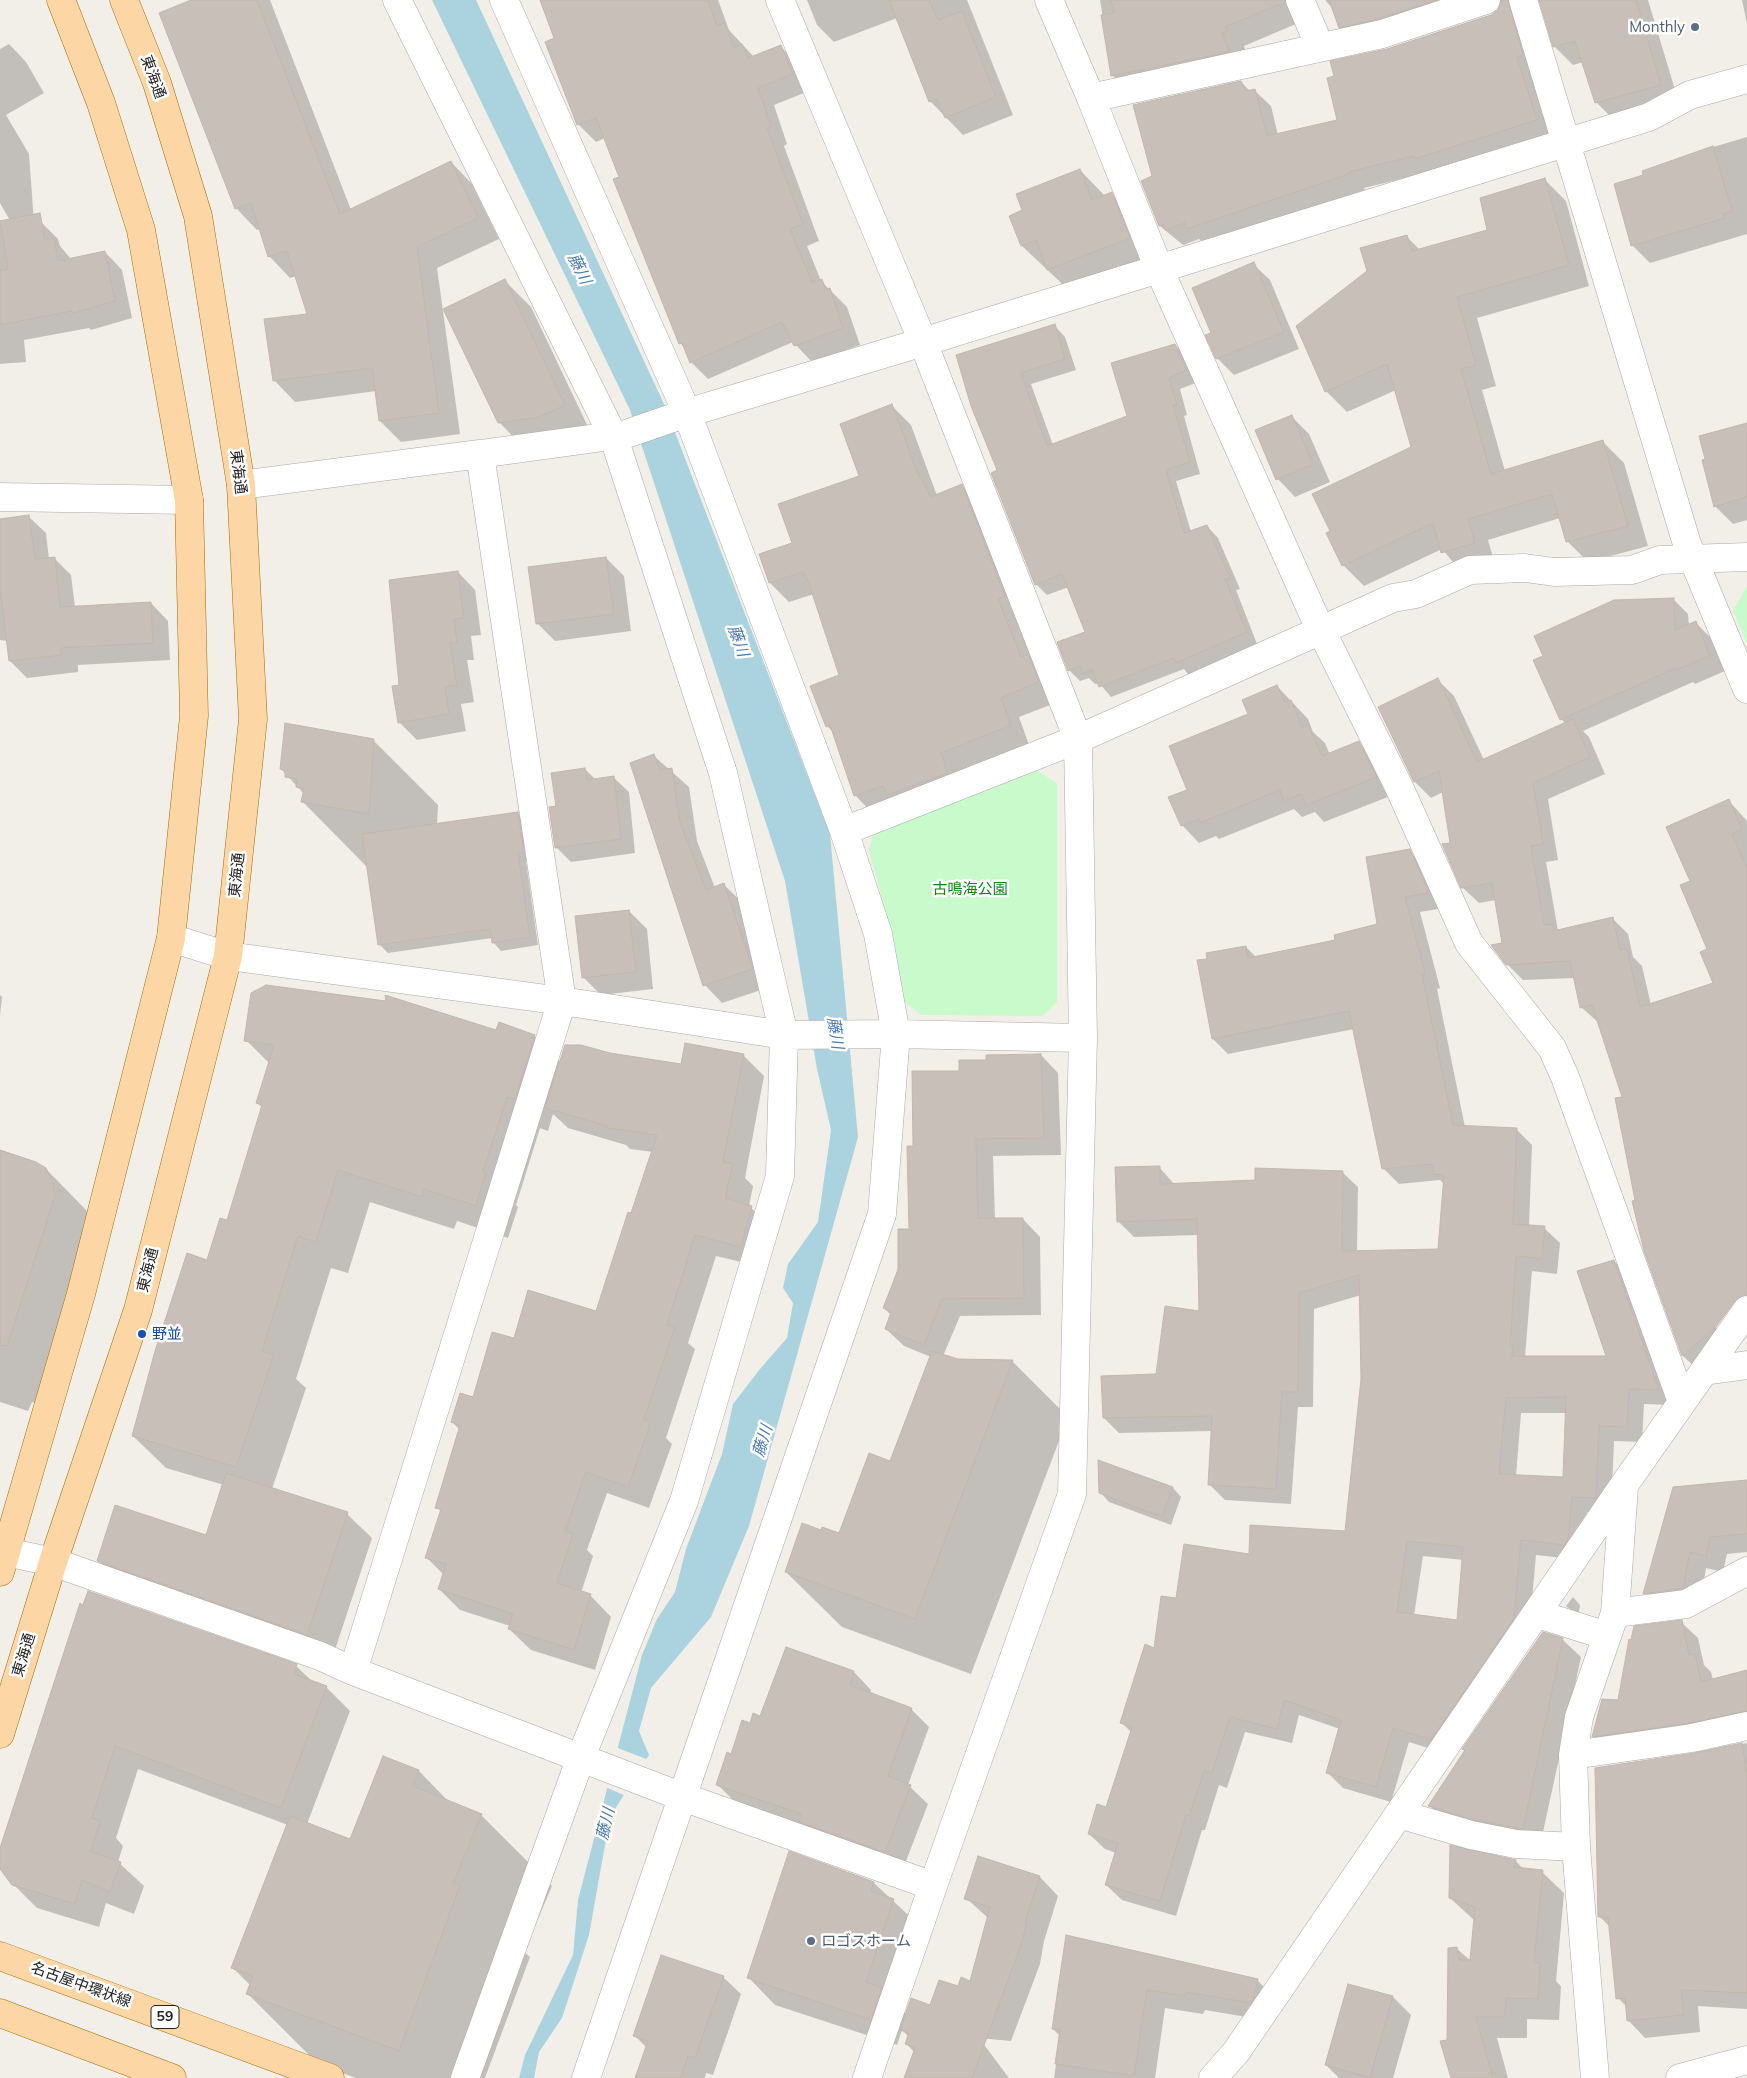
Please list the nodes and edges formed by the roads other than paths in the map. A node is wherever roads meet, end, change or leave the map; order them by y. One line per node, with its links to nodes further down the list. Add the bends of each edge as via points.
1 (61, 0): 21 (main road, via 101,103 141,230)
2 (124, 0): 19 (main road, 東海通, via 156,83 198,216)
3 (397, 0): 17 (street)
4 (504, 0): 16 (street)
5 (780, 0): 15 (street)
6 (1049, 0): 12 (street)
7 (1300, 0): 10 (street)
8 (1486, 0): 10 (street, via 1382,34)
9 (1523, 0): 13 (street)
10 (1320, 47): 12 (street)
11 (1747, 79): 13 (street, via 1690,95 1649,117)
12 (1091, 98): 14 (street)
13 (1566, 142): 14 (street); 23 (street)
14 (1159, 269): 15 (street); 24 (street)
15 (924, 342): 16 (street); 26 (street)
16 (682, 416): 17 (street); 27 (street)
17 (620, 436): 18 (street); 32 (street, via 723,773)
18 (480, 454): 19 (street); 30 (street)
19 (241, 485): 29 (main road, 東海通, via 253,719)
20 (0, 497): 21 (street)
21 (189, 500): 28 (main road, via 194,716)
22 (1747, 557): 23 (street)
23 (1692, 559): 24 (street, via 1660,560 1632,570 1470,570 1416,594 1393,598); 25 (street)
24 (1322, 632): 26 (street); 37 (street, via 1399,787 1469,943 1552,1048)
25 (1747, 689)
26 (1078, 739): 27 (street); 33 (street)
27 (844, 832): 31 (street, via 878,934)
28 (171, 938): 29 (street); 39 (main road, via 81,1294)
29 (228, 956): 30 (street); 40 (main road, 東海通, via 138,1310)
30 (562, 1001): 32 (street); 44 (street)
31 (887, 1034): 32 (street); 33 (street); 49 (street, via 882,1214)
32 (794, 1036): 48 (street, via 780,1176 684,1500)
33 (1084, 1038): 52 (street, via 1072,1494)
34 (1747, 1310): 36 (street)
35 (1747, 1365): 36 (street)
36 (1704, 1371): 37 (street)
37 (1682, 1402): 38 (street)
38 (1624, 1485): 42 (street); 43 (street)
39 (3, 1562): 40 (street)
40 (53, 1562): 44 (street, via 320,1656); 46 (main road, 東海通)
41 (1747, 1571): 43 (street, via 1686,1604)
42 (1538, 1614): 43 (street); 50 (street)
43 (1612, 1625): 47 (street, via 1579,1717)
44 (353, 1671): 48 (street)
45 (1747, 1726): 47 (street)
46 (0, 1734)
47 (1573, 1756): 51 (street)
48 (590, 1760): 49 (street); 58 (street)
49 (675, 1793): 52 (street); 59 (street)
50 (1399, 1814): 51 (street, via 1516,1844); 61 (street, via 1236,2052)
51 (1576, 1847): 62 (street)
52 (933, 1886): 60 (street)
53 (0, 1956): 57 (main road, 名古屋中環状線 / 59)
54 (0, 2013): 56 (main road)
55 (1747, 2060): 63 (street)
56 (172, 2078)
57 (330, 2078)
58 (465, 2078)
59 (586, 2078)
60 (867, 2078)
61 (1213, 2078)
62 (1595, 2078)
63 (1680, 2078)

